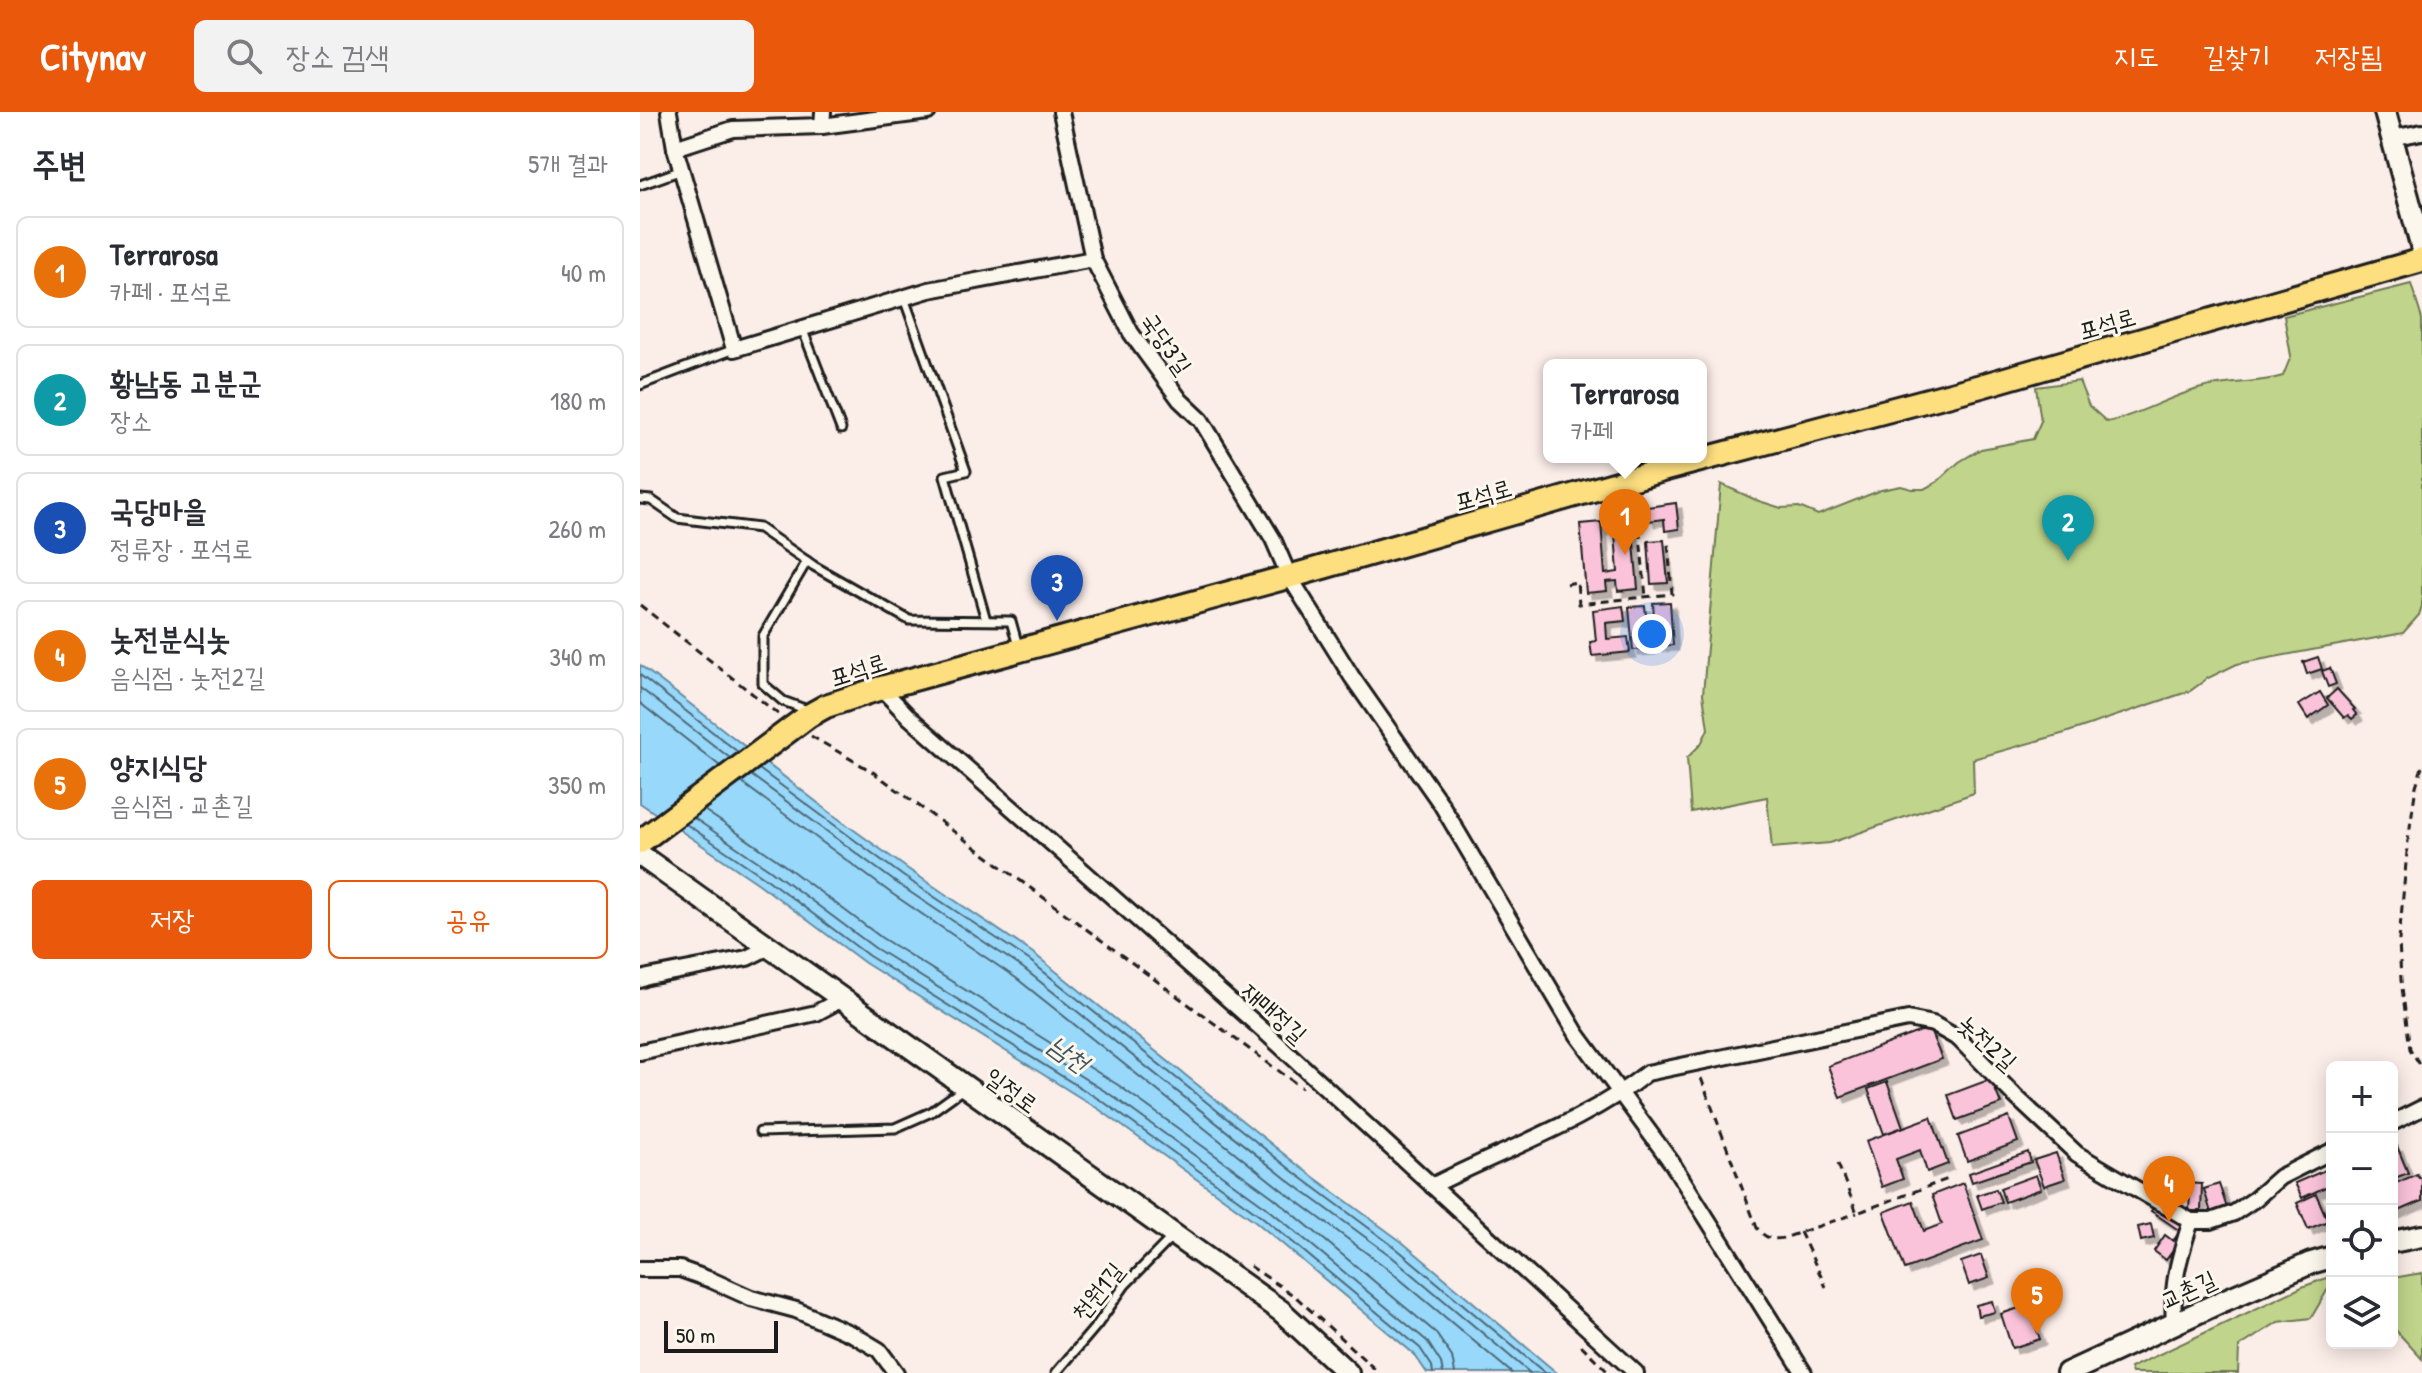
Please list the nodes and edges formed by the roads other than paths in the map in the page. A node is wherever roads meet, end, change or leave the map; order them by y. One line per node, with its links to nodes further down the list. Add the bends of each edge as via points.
1 (669, 112): 8 (street)
2 (928, 112): 5 (street)
3 (1061, 112): 12 (street, 국당3길)
4 (2385, 112): 7 (street)
5 (822, 119): 8 (street, via 733,129)
6 (2422, 132): 7 (street)
7 (2392, 138): 11 (street)
8 (675, 148): 9 (street)
9 (682, 170): 10 (lane); 16 (street)
10 (640, 185)
11 (2422, 249)
12 (1093, 259): 14 (street); 23 (street, 국당3길, via 1131,333 1201,420 1273,539)
13 (2422, 260): 19 (main road, 포석로)
14 (904, 298): 15 (street); 24 (lane, via 966,471 945,476)
15 (802, 328): 16 (street); 18 (lane)
16 (734, 349): 17 (lane)
17 (640, 385)
18 (841, 429)
19 (1707, 458)
20 (1689, 463): 23 (main road, 포석로)
21 (640, 499): 22 (lane, via 651,500 677,518 759,528)
22 (807, 561): 24 (lane, via 909,620); 27 (lane, via 763,636 763,684 783,701)
23 (1289, 576): 25 (main road, 포석로); 35 (street, 국당3길, via 1441,804 1577,1034)
24 (986, 620): 25 (lane, via 1011,621)
25 (1019, 649): 26 (main road, 포석로)
26 (881, 688): 27 (main road, 포석로); 40 (street, 재매정길)
27 (814, 712): 28 (main road, 포석로)
28 (640, 842)
29 (640, 855): 30 (street, 일정로)
30 (769, 947): 31 (street, via 747,958); 32 (street, 일정로)
31 (640, 980)
32 (842, 999): 33 (street, via 816,1013); 34 (street, 일정로)
33 (640, 1052)
34 (964, 1087): 38 (lane, via 931,1112 895,1128); 43 (street, 일정로)
35 (1622, 1093): 40 (street, 놋전2길); 41 (street, 놋전2길, via 1647,1073 1908,1019 1933,1024 1959,1039 2077,1154); 52 (street, 국당3길)
36 (2422, 1108): 37 (street)
37 (2398, 1120)
38 (760, 1132)
39 (2326, 1154): 41 (street, via 2280,1177 2234,1213)
40 (1432, 1186): 51 (street, 재매정길)
41 (2191, 1221): 47 (street, via 2172,1298)
42 (2422, 1236): 44 (street)
43 (1173, 1237): 49 (lane, 천원1길, via 1125,1285); 50 (street, 일정로, via 1281,1311)
44 (2398, 1241)
45 (2326, 1259): 47 (street, 교촌길)
46 (640, 1269): 48 (street, via 680,1269 796,1310 879,1350)
47 (2174, 1324): 53 (street, 교촌길)
48 (896, 1373)
49 (1056, 1373)
50 (1348, 1373)
51 (1636, 1373)
52 (1804, 1373)
53 (2067, 1373)

